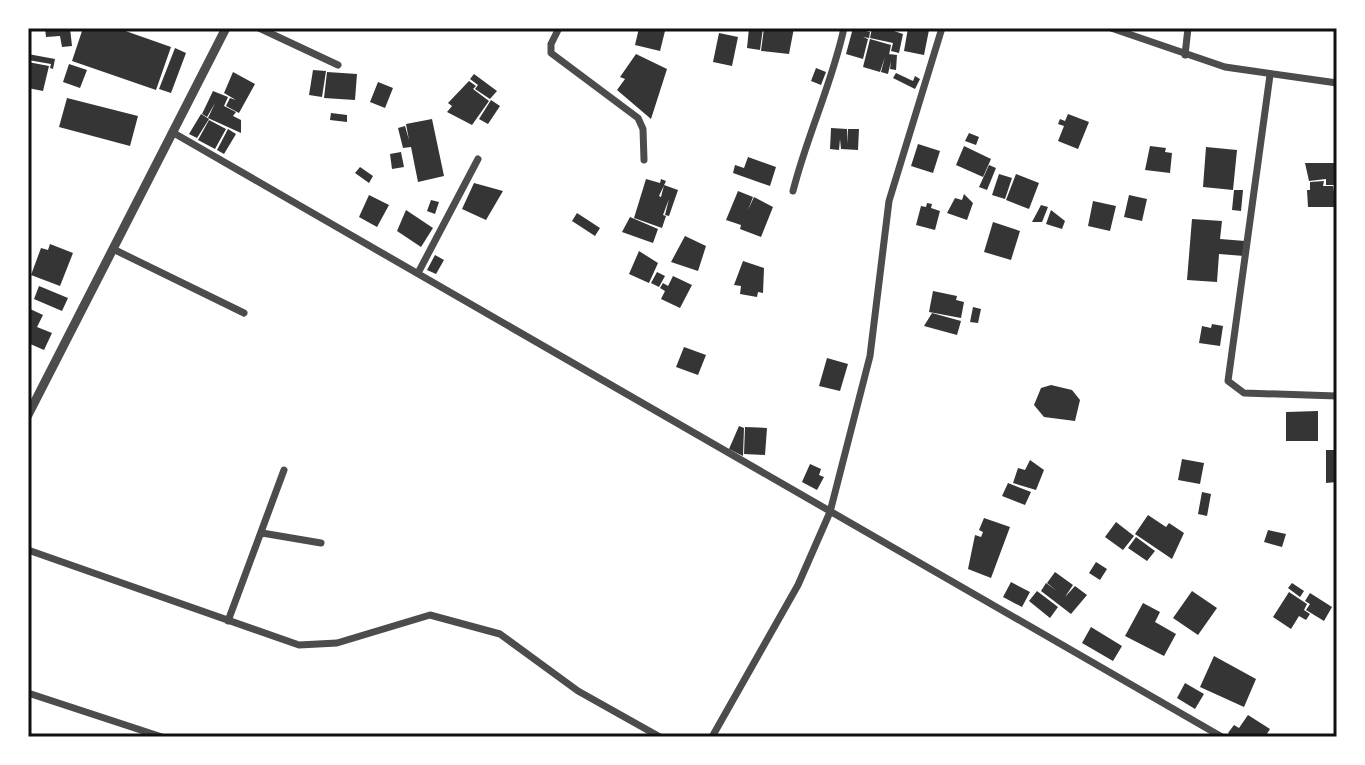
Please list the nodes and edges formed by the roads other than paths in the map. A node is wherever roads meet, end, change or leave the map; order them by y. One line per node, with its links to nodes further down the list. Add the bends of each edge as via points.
1 (226, 28): 12 (street)
2 (259, 28): 9 (street)
3 (559, 28): 14 (street, via 551,53 638,118)
4 (844, 28): 15 (street)
5 (942, 28): 22 (street, via 889,201 870,356)
6 (1111, 28): 8 (street)
7 (1188, 28): 8 (street)
8 (1185, 55): 10 (street)
9 (338, 65)
10 (1270, 75): 11 (street); 19 (street, via 1228,381 1244,393)
11 (1337, 83)
12 (172, 132): 16 (street); 17 (street)
13 (478, 159): 17 (street)
14 (644, 160)
15 (793, 191)
16 (113, 249): 18 (street); 20 (street)
17 (418, 273): 22 (street)
18 (244, 313)
19 (1337, 396)
20 (28, 415)
21 (284, 470): 23 (street)
22 (830, 512): 30 (street, via 798,585); 31 (street)
23 (262, 533): 24 (street); 26 (street)
24 (321, 543)
25 (28, 550): 26 (street)
26 (228, 621): 29 (street, via 299,645 320,646 430,615 500,634 578,691)
27 (28, 693): 28 (street)
28 (162, 737)
29 (660, 737)
30 (712, 737)
31 (1222, 737)

